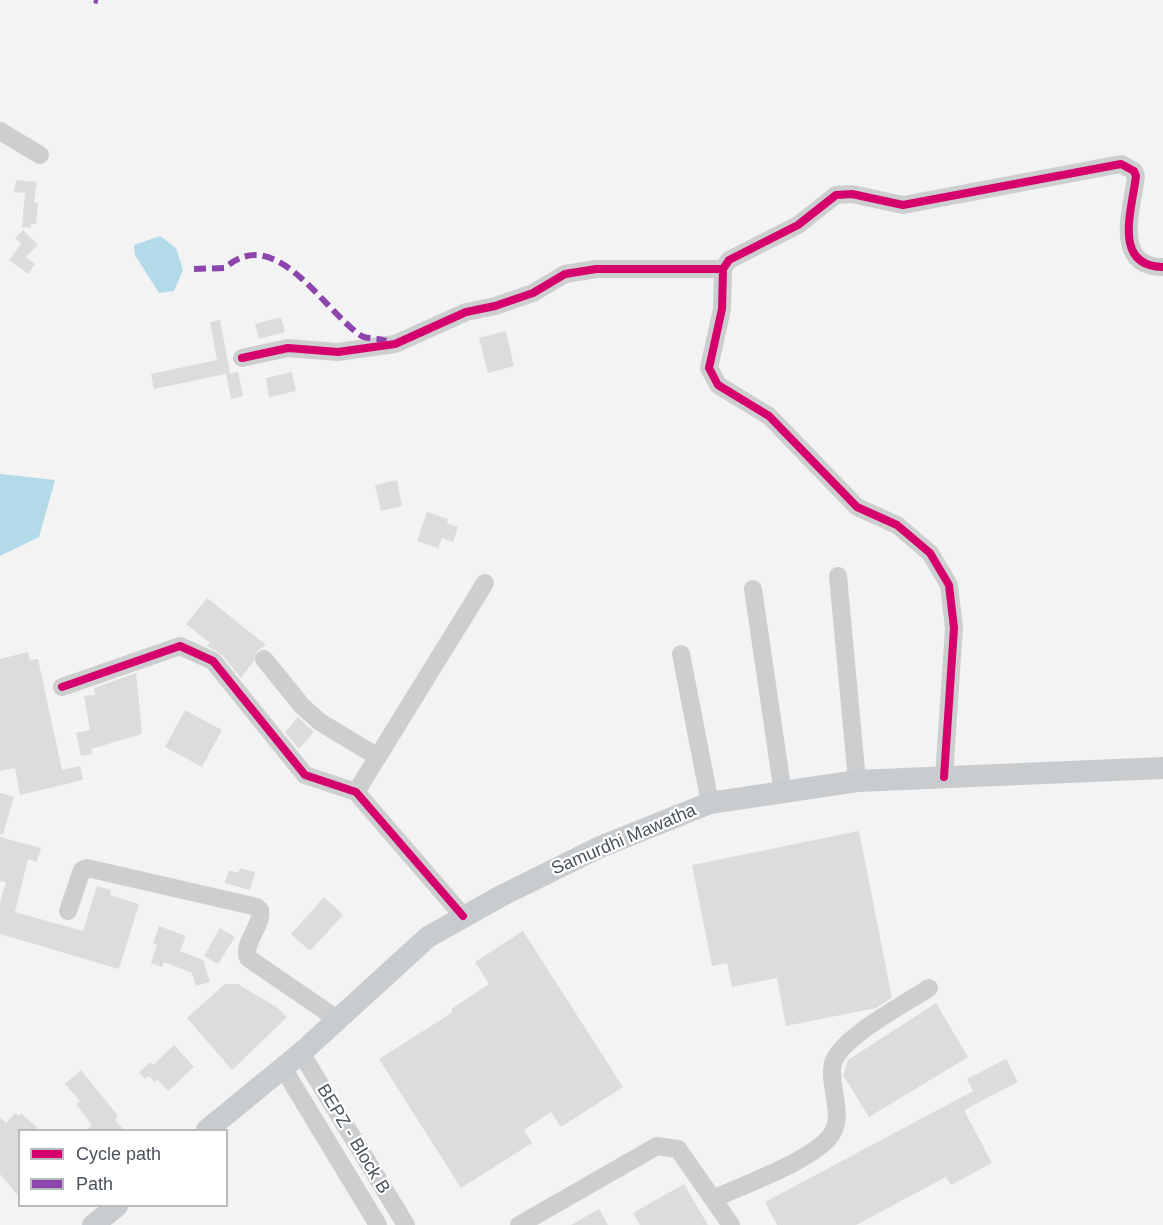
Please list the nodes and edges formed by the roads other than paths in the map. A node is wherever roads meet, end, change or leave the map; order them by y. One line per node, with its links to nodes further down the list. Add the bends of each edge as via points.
1 (0, 130): 2 (street)
2 (40, 155)
3 (1163, 267): 4 (street, via 1140,262 1131,253 1136,176 1121,164 903,204 836,195 798,225 729,260)
4 (723, 269): 5 (street, via 596,269 565,274 533,293 466,312 395,344 338,352 288,348); 14 (street, via 722,309 709,368 718,385 769,416 857,507 897,525 930,553 949,585 954,628)
5 (242, 358)
6 (838, 576): 15 (street)
7 (485, 583): 12 (street)
8 (753, 589): 17 (street)
9 (681, 654): 18 (street)
10 (264, 659): 12 (street, via 320,722)
11 (62, 687): 16 (street, via 180,646 213,661 305,776)
12 (378, 757): 16 (street)
13 (1163, 768): 14 (main road, Samurdhi Mawatha)
14 (944, 777): 15 (main road, Samurdhi Mawatha)
15 (857, 781): 17 (main road, Samurdhi Mawatha)
16 (356, 792): 20 (street)
17 (783, 794): 18 (main road, Samurdhi Mawatha)
18 (710, 803): 20 (main road, Samurdhi Mawatha, via 600,847)
19 (68, 911): 22 (street, via 82,870 87,868 257,907 261,917 247,950 248,958)
20 (463, 916): 22 (main road, Samurdhi Mawatha, via 428,937)
21 (929, 988): 26 (street, via 842,1048 833,1064 837,1113 828,1139 791,1163)
22 (337, 1019): 23 (main road, Samurdhi Mawatha)
23 (301, 1053): 24 (main road, Samurdhi Mawatha); 30 (street, BEPZ - Block B)
24 (283, 1068): 25 (main road, Samurdhi Mawatha); 29 (street, BEPZ - Block B)
25 (209, 1129)
26 (715, 1198): 31 (street, via 678,1149 657,1146); 32 (street)
27 (116, 1207): 28 (main road)
28 (93, 1225)
29 (378, 1225)
30 (406, 1225)
31 (519, 1225)
32 (731, 1225)

